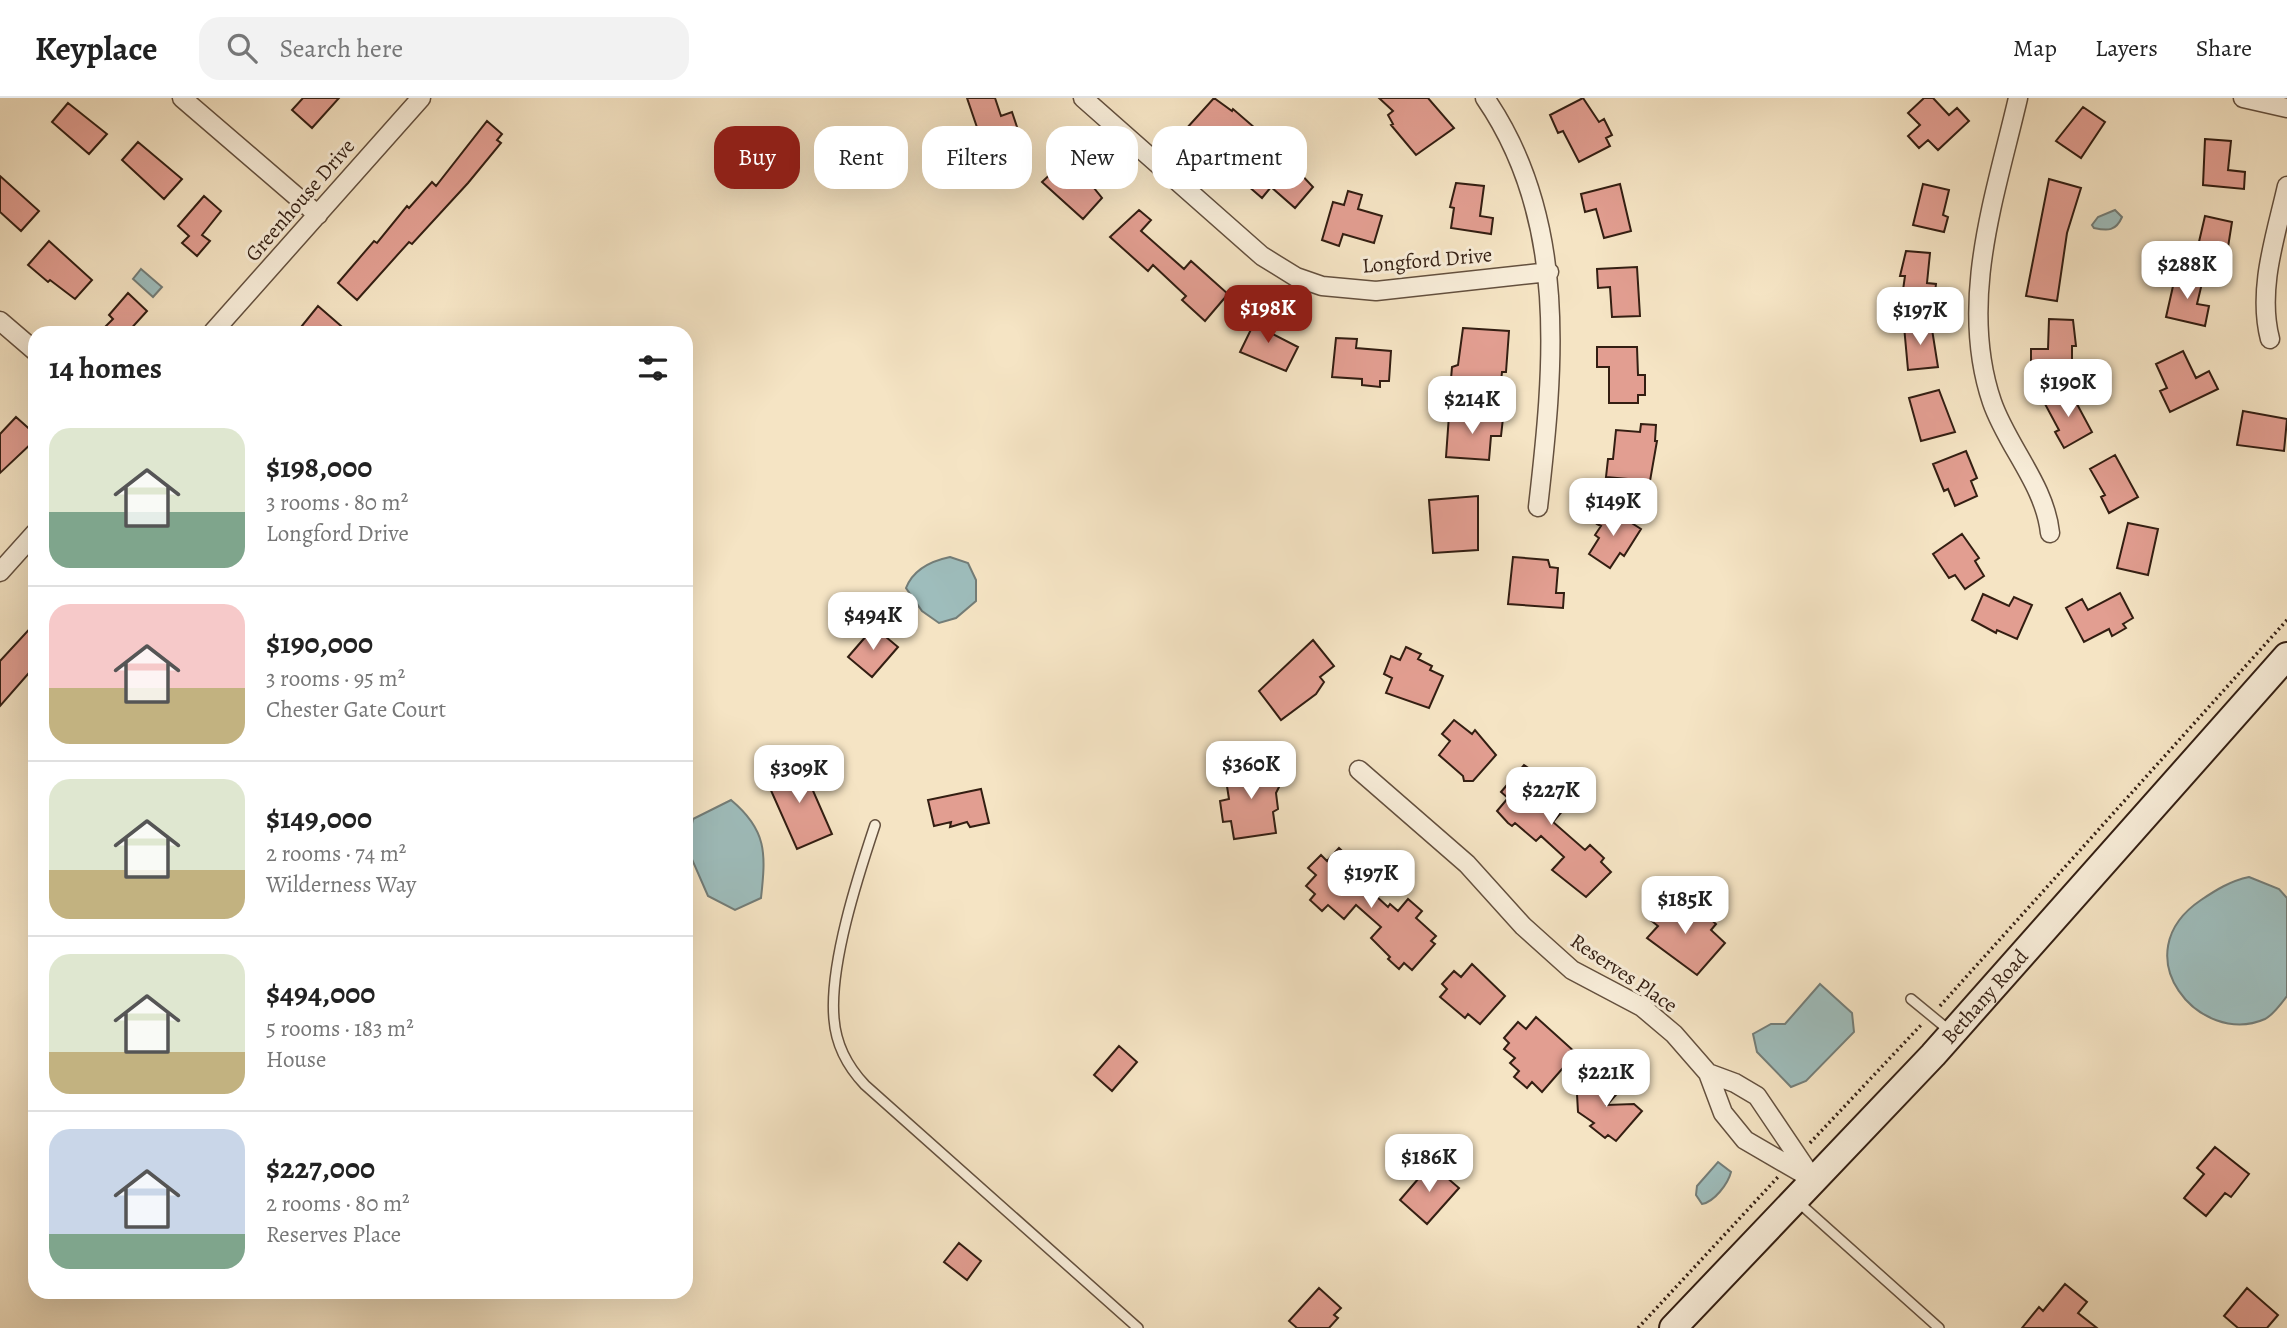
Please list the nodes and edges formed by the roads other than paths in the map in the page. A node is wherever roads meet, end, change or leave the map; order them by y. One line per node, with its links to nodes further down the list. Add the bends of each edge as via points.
1 (182, 98): 9 (street)
2 (421, 98): 9 (street, Greenhouse Drive)
3 (1083, 98): 10 (street, Longford Drive, via 1262,256 1296,277 1322,286 1376,291)
4 (1485, 98): 10 (street, via 1511,141 1526,178)
5 (2018, 98): 16 (street, via 1981,269 1979,335 1992,401 2040,496)
6 (2242, 98): 7 (street)
7 (2287, 108)
8 (2287, 186): 13 (street, via 2266,285 2264,313)
9 (318, 215): 12 (street, Greenhouse Drive)
10 (1549, 272): 15 (street, via 1551,321)
11 (0, 321): 14 (street)
12 (219, 326)
13 (2270, 339)
14 (28, 345)
15 (1538, 507)
16 (2050, 533)
17 (28, 541): 18 (street)
18 (0, 572)
19 (2287, 656): 23 (main road, Bethany Road)
20 (1359, 770): 24 (street, Reserves Place, via 1467,864 1523,926 1572,970 1643,1007)
21 (875, 825): 27 (lane, via 848,921 833,1003 844,1060 865,1085)
22 (1911, 999): 23 (lane)
23 (1952, 1033): 25 (main road, Bethany Road)
24 (1708, 1073): 25 (street, Reserves Place, via 1757,1096); 25 (street, Reserves Place, via 1723,1113 1745,1140)
25 (1814, 1180): 26 (main road, Bethany Road)
26 (1796, 1200): 28 (main road, Bethany Road); 29 (lane)
27 (1138, 1328)
28 (1673, 1328)
29 (1939, 1328)

